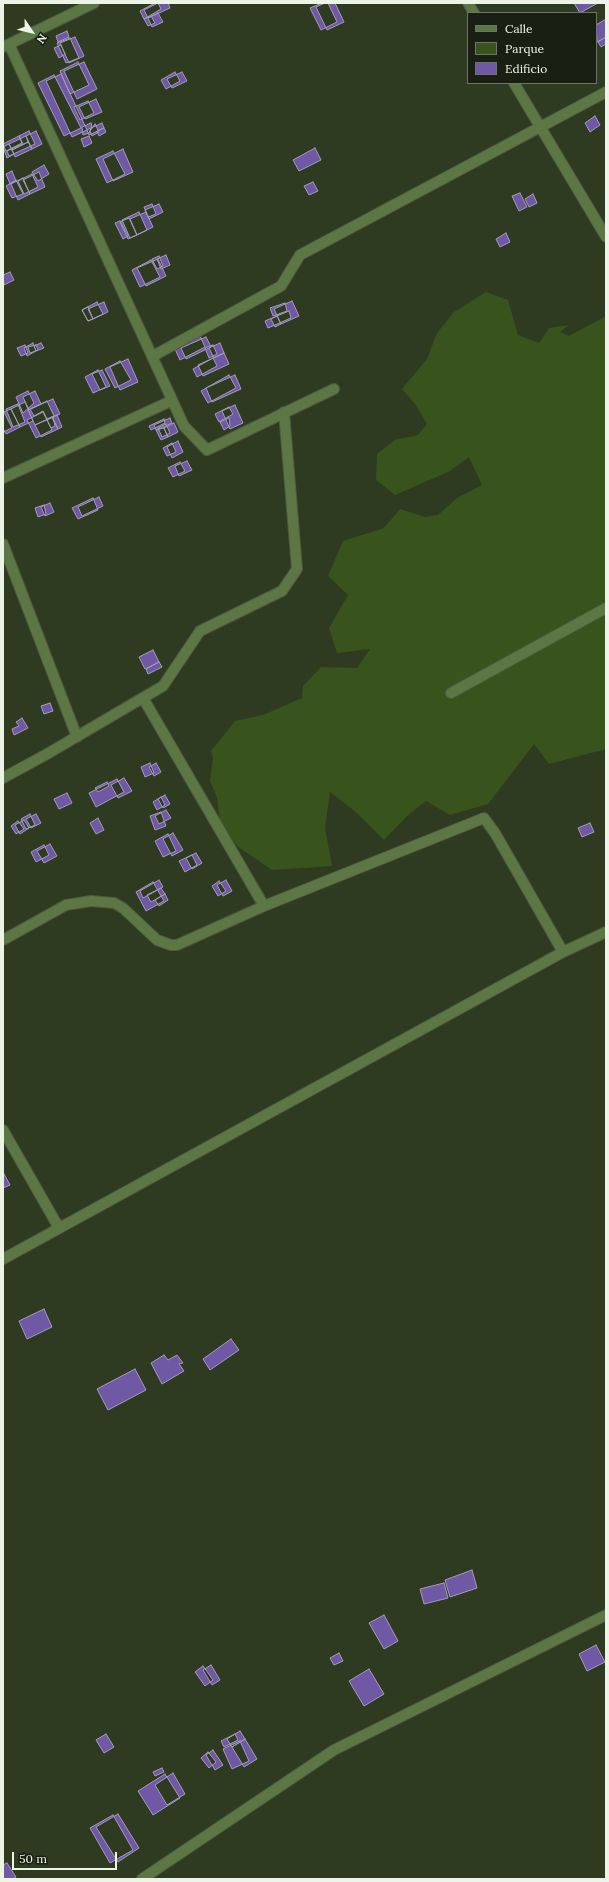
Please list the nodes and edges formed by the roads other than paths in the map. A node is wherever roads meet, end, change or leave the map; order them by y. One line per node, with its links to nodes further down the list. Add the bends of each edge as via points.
1 (94, 3): 4 (street)
2 (468, 3): 3 (street)
3 (473, 12)
4 (6, 46): 9 (street)
5 (515, 84): 7 (street)
6 (606, 92): 7 (street)
7 (539, 128): 8 (street); 9 (street, via 300,254 281,286)
8 (606, 237)
9 (153, 356): 11 (street)
10 (334, 389): 12 (street)
11 (171, 401): 12 (street, via 184,426 207,450); 13 (street)
12 (284, 412): 17 (street, via 297,569 282,591 200,631 163,686)
13 (3, 478)
14 (3, 544): 18 (street)
15 (606, 608): 16 (street)
16 (451, 693)
17 (143, 698): 18 (street); 20 (street)
18 (77, 737): 19 (street)
19 (3, 778)
20 (264, 906): 22 (street, via 177,945 157,940 123,908 114,903 91,901 66,905); 23 (street, via 484,818)
21 (606, 932): 23 (street)
22 (3, 940)
23 (563, 952): 25 (street)
24 (3, 1130): 25 (street)
25 (59, 1228): 26 (street)
26 (3, 1259)
27 (606, 1615): 28 (street, via 334,1750)
28 (142, 1879)

